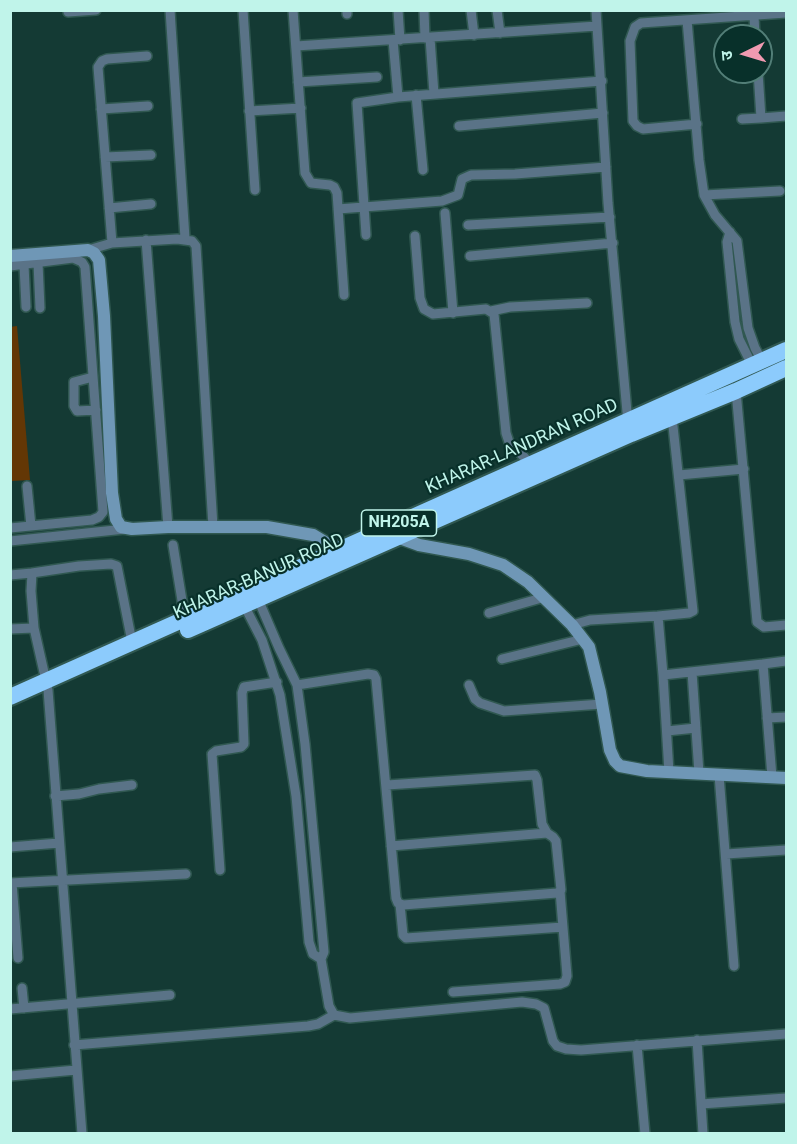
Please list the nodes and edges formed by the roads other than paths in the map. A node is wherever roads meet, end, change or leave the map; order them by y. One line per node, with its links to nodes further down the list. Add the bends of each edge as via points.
1 (96, 10): 10 (street)
2 (170, 10): 56 (street)
3 (243, 10): 33 (street)
4 (293, 10): 21 (street)
5 (398, 10): 20 (street)
6 (424, 10): 19 (street)
7 (471, 10): 18 (street)
8 (497, 10): 17 (street)
9 (596, 10): 16 (street)
10 (68, 12)
11 (786, 13): 13 (street)
12 (716, 14): 13 (street); 14 (street)
13 (754, 15): 15 (street)
14 (687, 20): 38 (street); 38 (street, via 641,23 632,32 633,121 643,129)
15 (754, 24)
16 (597, 26): 17 (street); 24 (street)
17 (500, 33): 18 (street)
18 (474, 35): 19 (street)
19 (428, 38): 20 (street); 27 (street)
20 (397, 40): 21 (street); 29 (street)
21 (296, 46): 25 (street)
22 (147, 56): 32 (street, via 100,63)
23 (377, 77): 25 (street)
24 (602, 81): 27 (street); 34 (street)
25 (298, 82): 31 (street)
26 (759, 84): 36 (street)
27 (434, 94): 28 (street)
28 (416, 95): 29 (street); 43 (street)
29 (398, 97): 48 (street, via 360,101 356,106)
30 (147, 106): 32 (street)
31 (301, 108): 33 (street); 50 (street, via 307,178 311,183 334,187)
32 (101, 109): 41 (street)
33 (249, 111): 44 (street)
34 (603, 113): 39 (street); 42 (street)
35 (786, 116): 36 (street)
36 (761, 118): 37 (street)
37 (742, 119)
38 (697, 124): 46 (street)
39 (459, 126)
40 (151, 155): 41 (street)
41 (105, 157): 49 (street)
42 (606, 167): 48 (street, via 471,175 462,179 458,195 442,201); 52 (street)
43 (423, 170)
44 (255, 190)
45 (780, 191): 46 (street)
46 (704, 195): 73 (street, via 730,232 727,242 735,322 739,339)
47 (151, 204): 49 (street)
48 (364, 207): 50 (street); 54 (street)
49 (109, 208): 58 (street)
50 (338, 209): 66 (street)
51 (445, 213): 71 (street)
52 (610, 217): 53 (street); 59 (street)
53 (468, 225)
54 (366, 235)
55 (415, 236): 71 (street, via 421,305 428,313)
56 (185, 238): 57 (street); 86 (street, via 194,243 198,253)
57 (146, 240): 58 (street); 85 (street)
58 (112, 243): 60 (street)
59 (613, 243): 62 (street); 79 (street)
60 (88, 250): 61 (street); 88 (street, via 99,260 114,512)
61 (10, 256)
62 (470, 256)
63 (38, 263): 64 (street); 69 (street); 75 (street, via 73,258 85,267)
64 (24, 265): 65 (street); 68 (street)
65 (10, 266)
66 (344, 295)
67 (587, 303): 70 (street)
68 (26, 307)
69 (40, 308)
70 (491, 311): 71 (street); 80 (street, via 495,318 506,433)
71 (453, 313)
72 (786, 350): 73 (highway, KHARAR-LANDRAN ROAD / NH205A)
73 (757, 363): 79 (highway, KHARAR-LANDRAN ROAD / NH205A)
74 (786, 368): 76 (highway, KHARAR-BANUR ROAD / NH205A)
75 (93, 377): 77 (street); 77 (street, via 74,382 74,406 77,411)
76 (736, 391): 78 (highway, KHARAR-BANUR ROAD / NH205A); 81 (street)
77 (96, 410): 84 (street, via 103,512 92,520)
78 (672, 417): 79 (highway, KHARAR-BANUR ROAD / NH205A); 82 (street)
79 (629, 428): 80 (highway, KHARAR-LANDRAN ROAD / NH205A); 89 (highway, KHARAR-BANUR ROAD / NH205A)
80 (529, 465): 89 (highway, KHARAR-LANDRAN ROAD / NH205A)
81 (744, 469): 82 (street); 101 (street, via 757,622 764,627)
82 (679, 476): 98 (street, via 693,611)
83 (27, 486): 84 (street)
84 (31, 526): 87 (street)
85 (168, 527): 86 (street); 88 (street)
86 (213, 527): 92 (street, via 304,532)
87 (10, 528)
88 (125, 529): 90 (street)
89 (395, 531): 92 (highway, KHARAR-LANDRAN ROAD / NH205A); 95 (highway, KHARAR-BANUR ROAD / NH205A); 96 (street, via 419,545 503,565)
90 (10, 541)
91 (173, 545): 99 (street)
92 (338, 550): 95 (highway, KHARAR-LANDRAN ROAD / NH205A)
93 (32, 573): 94 (street); 102 (street); 105 (street, via 79,566 117,566)
94 (10, 575)
95 (260, 595): 99 (highway, KHARAR-LANDRAN ROAD / NH205A); 111 (street, via 262,639); 112 (highway, KHARAR-BANUR ROAD / NH205A); 113 (street)
96 (545, 597): 97 (street); 100 (street)
97 (489, 613)
98 (658, 616): 100 (street); 110 (street)
99 (185, 619): 105 (highway, KHARAR-LANDRAN ROAD / NH205A)
100 (572, 625): 104 (street)
101 (786, 625)
102 (34, 628): 103 (street); 112 (street)
103 (10, 629)
104 (583, 639): 106 (street); 116 (street, via 589,647)
105 (132, 642): 112 (highway, KHARAR-LANDRAN ROAD / NH205A)
106 (502, 659)
107 (786, 661): 108 (street)
108 (763, 664): 109 (street); 119 (street)
109 (692, 672): 110 (street); 120 (street)
110 (663, 675): 121 (street)
111 (277, 682): 136 (street, via 244,687 244,744 212,754); 144 (street, via 289,745 309,942 313,954)
112 (47, 685): 115 (highway, KHARAR-LANDRAN ROAD / NH205A); 117 (highway, KHARAR-BANUR ROAD / NH205A); 129 (street)
113 (297, 685): 128 (street, via 374,675); 144 (street, via 324,952)
114 (469, 685): 116 (street, via 480,703 504,711)
115 (10, 697)
116 (602, 704): 122 (street, via 610,750 617,764 625,769)
117 (10, 707)
118 (786, 717): 119 (street)
119 (767, 718): 125 (street)
120 (696, 728): 121 (street); 123 (street)
121 (667, 731): 122 (street)
122 (669, 772): 123 (street)
123 (699, 773): 124 (street)
124 (719, 775): 125 (street); 135 (street)
125 (772, 777): 126 (street)
126 (786, 778)
127 (132, 785): 129 (street)
128 (387, 785): 130 (street, via 535,775 542,824); 132 (street)
129 (55, 796): 131 (street)
130 (547, 833): 132 (street); 140 (street, via 556,841)
131 (59, 843): 133 (street); 138 (street)
132 (391, 846): 141 (street, via 396,898)
133 (10, 847)
134 (786, 850): 135 (street)
135 (726, 854): 145 (street)
136 (220, 870)
137 (186, 874): 138 (street)
138 (62, 879): 139 (street); 149 (street)
139 (11, 883): 143 (street)
140 (560, 891): 141 (street); 142 (street)
141 (400, 904): 142 (street, via 406,938)
142 (563, 927): 147 (street, via 565,982)
143 (18, 958)
144 (321, 959): 152 (street)
145 (734, 966)
146 (22, 988): 150 (street)
147 (453, 993)
148 (170, 995): 149 (street)
149 (72, 1003): 150 (street); 155 (street)
150 (24, 1008): 151 (street)
151 (10, 1009)
152 (334, 1016): 155 (street, via 308,1026); 156 (street, via 350,1018 522,1002 544,1008 556,1046 581,1050)
153 (786, 1034): 154 (street)
154 (697, 1040): 156 (street); 160 (street)
155 (74, 1045): 157 (street)
156 (637, 1045): 162 (street)
157 (76, 1070): 158 (street); 161 (street)
158 (10, 1076)
159 (786, 1098): 160 (street)
160 (701, 1104): 163 (street)
161 (82, 1134)
162 (645, 1134)
163 (703, 1134)

